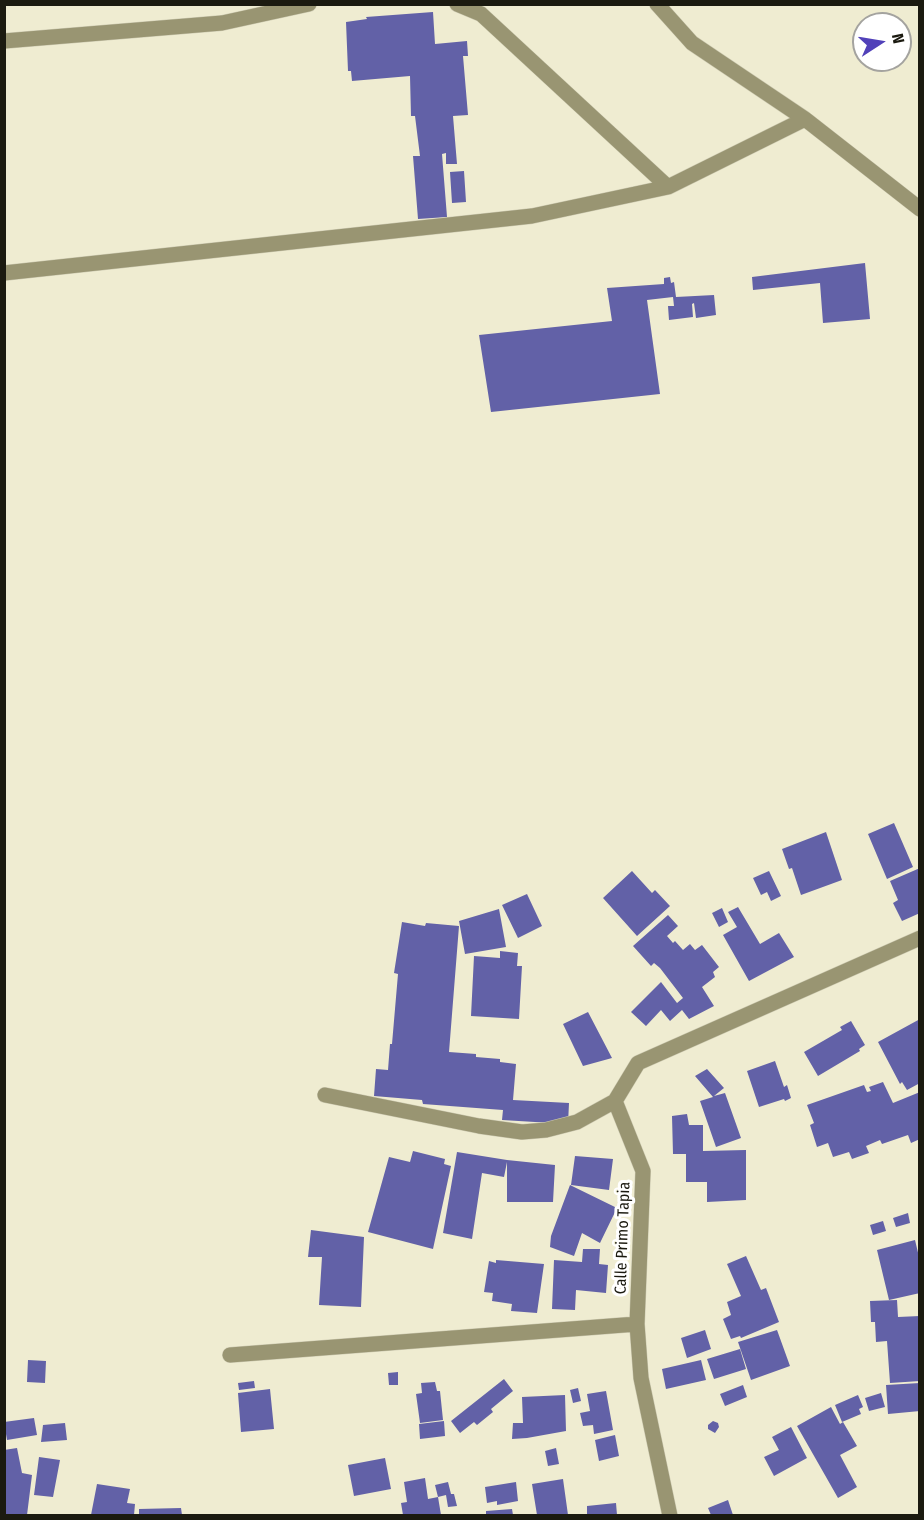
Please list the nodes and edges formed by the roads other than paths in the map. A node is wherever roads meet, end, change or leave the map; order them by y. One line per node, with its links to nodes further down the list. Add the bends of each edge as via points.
1 (309, 4): 4 (street, via 222,23)
2 (457, 4): 6 (street, via 481,14)
3 (657, 4): 5 (street, via 692,43)
4 (4, 41)
5 (805, 119): 6 (street); 7 (street)
6 (668, 187): 8 (street, via 532,216)
7 (920, 209)
8 (4, 273)
9 (920, 938): 11 (street, via 638,1063)
10 (325, 1095): 11 (street, via 522,1132 577,1122)
11 (615, 1101): 12 (street, Calle Primo Tapia, via 643,1171)
12 (637, 1324): 13 (street); 14 (street, Calle Primo Tapia, via 641,1378)
13 (230, 1355)
14 (670, 1515)

